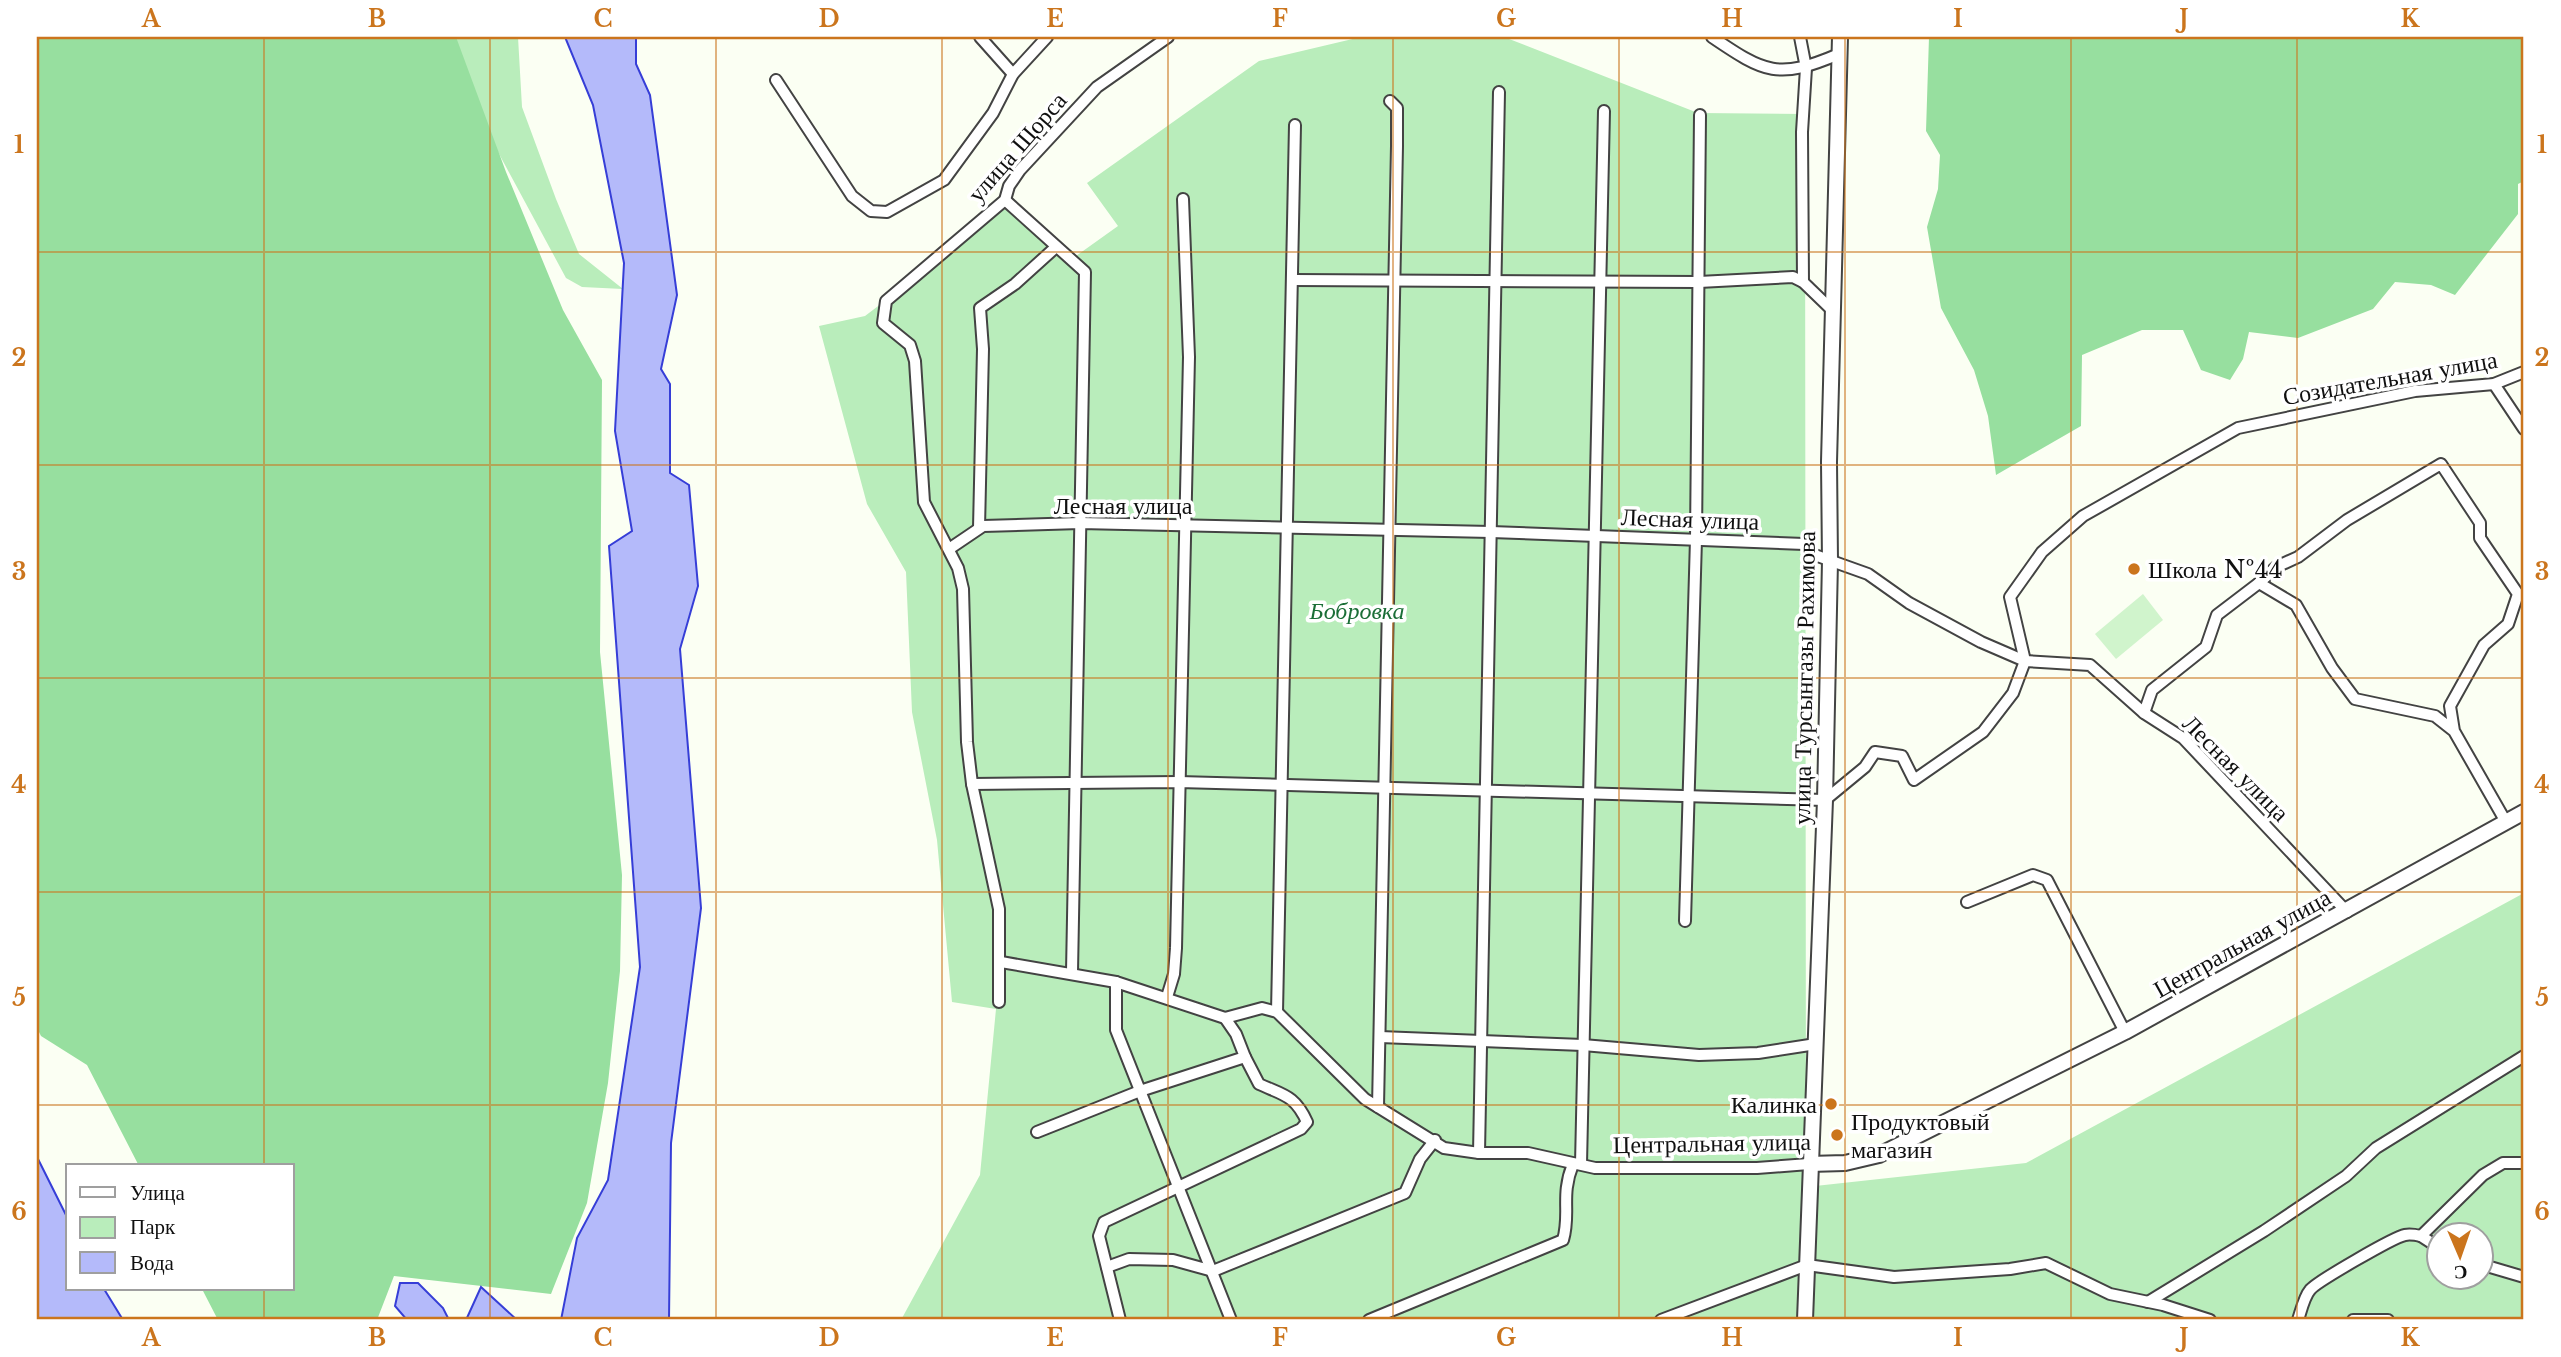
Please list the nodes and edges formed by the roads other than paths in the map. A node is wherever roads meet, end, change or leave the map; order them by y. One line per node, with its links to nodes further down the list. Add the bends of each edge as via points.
1 (980, 37): 9 (street)
2 (1047, 37): 9 (street)
3 (1168, 37): 17 (street, улица Щорса, via 1097,87 1020,170)
4 (1712, 37): 8 (street, via 1751,63 1771,70)
5 (1800, 37): 8 (street)
6 (1840, 37): 7 (street, улица Турсынгазы Рахимова)
7 (1839, 54): 8 (street); 25 (street, улица Турсынгазы Рахимова)
8 (1806, 68): 24 (street)
9 (1013, 74): 10 (street, via 993,113 944,180 887,212 871,211 852,196)
10 (776, 80)
11 (1499, 92): 21 (street)
12 (1390, 100): 20 (street, via 1397,108)
13 (1604, 111): 22 (street)
14 (1700, 115): 23 (street)
15 (1295, 125): 19 (street)
16 (1183, 199): 30 (street, via 1189,357)
17 (1005, 200): 18 (street); 37 (street, улица Щорса, via 886,301 883,323 910,345 915,362 923,495)
18 (1056, 247): 29 (street, via 1085,272); 32 (street, via 981,308)
19 (1293, 280): 20 (street); 31 (street)
20 (1394, 281): 21 (street); 33 (street)
21 (1495, 281): 22 (street); 34 (street)
22 (1600, 282): 23 (street); 35 (street)
23 (1699, 282): 24 (street, via 1793,277); 36 (street)
24 (1803, 282): 25 (street)
25 (1832, 310): 38 (street, улица Турсынгазы Рахимова)
26 (2524, 372): 27 (street, Созидательная улица)
27 (2494, 384): 28 (street); 40 (street, Созидательная улица, via 2414,391 2238,428 2083,516 2042,552 2010,597)
28 (2524, 429)
29 (1080, 523): 30 (street, Лесная улица); 32 (street, Лесная улица); 44 (street)
30 (1185, 526): 31 (street, Лесная улица); 43 (street)
31 (1287, 527): 33 (street, Лесная улица); 46 (street)
32 (979, 528): 37 (street)
33 (1390, 531): 34 (street, Лесная улица); 47 (street)
34 (1491, 532): 35 (street, Лесная улица); 48 (street)
35 (1594, 536): 36 (street, Лесная улица); 49 (street)
36 (1696, 539): 38 (street, Лесная улица, via 1804,544 1812,554); 50 (street)
37 (949, 549): 45 (street, via 963,589)
38 (1830, 561): 40 (street, Лесная улица, via 1868,574 1909,603); 51 (street, улица Турсынгазы Рахимова)
39 (2259, 583): 41 (street, via 2217,615 2206,647 2152,690); 42 (street, via 2296,605 2332,668 2356,699 2435,716); 42 (street, via 2347,520 2441,464 2480,523 2480,538 2518,594 2508,624 2484,645 2451,706)
40 (2025, 661): 41 (street, Лесная улица, via 2090,665); 51 (street, via 2013,693 1983,732 1914,780 1902,757 1875,752 1865,767)
41 (2144, 713): 55 (street, Лесная улица, via 2183,738)
42 (2454, 731): 53 (street)
43 (1179, 782): 44 (street); 46 (street); 60 (street, via 1176,948)
44 (1075, 783): 45 (street); 58 (street)
45 (972, 784): 57 (street, via 997,893)
46 (1282, 785): 47 (street); 62 (street)
47 (1385, 789): 48 (street); 65 (street)
48 (1486, 790): 49 (street); 66 (street)
49 (1589, 794): 50 (street); 68 (street)
50 (1689, 796): 51 (street); 56 (street)
51 (1825, 800): 67 (street, улица Турсынгазы Рахимова)
52 (2524, 811): 53 (street, Центральная улица)
53 (2506, 822): 55 (street, Центральная улица)
54 (1967, 902): 64 (street, via 2033,875 2047,880)
55 (2347, 912): 64 (street, Центральная улица)
56 (1685, 921)
57 (1001, 962): 58 (street); 61 (street)
58 (1072, 972): 59 (street)
59 (1116, 982): 60 (street); 71 (street, via 1116,1030)
60 (1167, 997): 63 (street)
61 (999, 1002)
62 (1277, 1012): 63 (street, via 1262,1008); 72 (street, Центральная улица, via 1365,1100)
63 (1225, 1018): 70 (street)
64 (2125, 1032): 78 (street, Центральная улица, via 1879,1155 1846,1163)
65 (1380, 1037): 66 (street); 72 (street)
66 (1480, 1039): 68 (street); 75 (street)
67 (1815, 1044): 68 (street, via 1758,1053 1699,1055); 78 (street, улица Турсынгазы Рахимова)
68 (1583, 1045): 77 (street)
69 (2524, 1056): 87 (street, via 2376,1148 2346,1176 2264,1231)
70 (1245, 1057): 71 (street); 79 (street, via 1259,1084 1283,1091 1307,1122 1301,1129)
71 (1140, 1091): 73 (street); 79 (street)
72 (1378, 1107): 74 (street, Центральная улица)
73 (1037, 1132)
74 (1435, 1140): 75 (street, Центральная улица, via 1444,1148); 85 (street, via 1420,1159 1405,1193)
75 (1479, 1153): 77 (street, Центральная улица, via 1528,1153)
76 (2524, 1163): 80 (street, via 2503,1163 2483,1175)
77 (1577, 1164): 78 (street, Центральная улица, via 1692,1169); 90 (street, via 1566,1182 1563,1240)
78 (1809, 1164): 82 (street, улица Турсынгазы Рахимова)
79 (1177, 1185): 83 (street, via 1104,1222 1099,1236); 85 (street)
80 (2421, 1237): 81 (street); 94 (street, via 2408,1234 2381,1244 2310,1289)
81 (2424, 1239)
82 (1807, 1265): 87 (street, via 1894,1278 2046,1264 2110,1294); 91 (street); 92 (street, улица Турсынгазы Рахимова)
83 (1107, 1268): 85 (street, via 1129,1259 1173,1260); 88 (street)
84 (2494, 1268): 86 (street)
85 (1213, 1271): 89 (street)
86 (2524, 1277)
87 (2148, 1302): 93 (street)
88 (1120, 1320)
89 (1231, 1320)
90 (1369, 1320)
91 (1661, 1320)
92 (1805, 1320)
93 (2210, 1320)
94 (2298, 1320)
95 (2353, 1320): 96 (street)
96 (2388, 1320)

